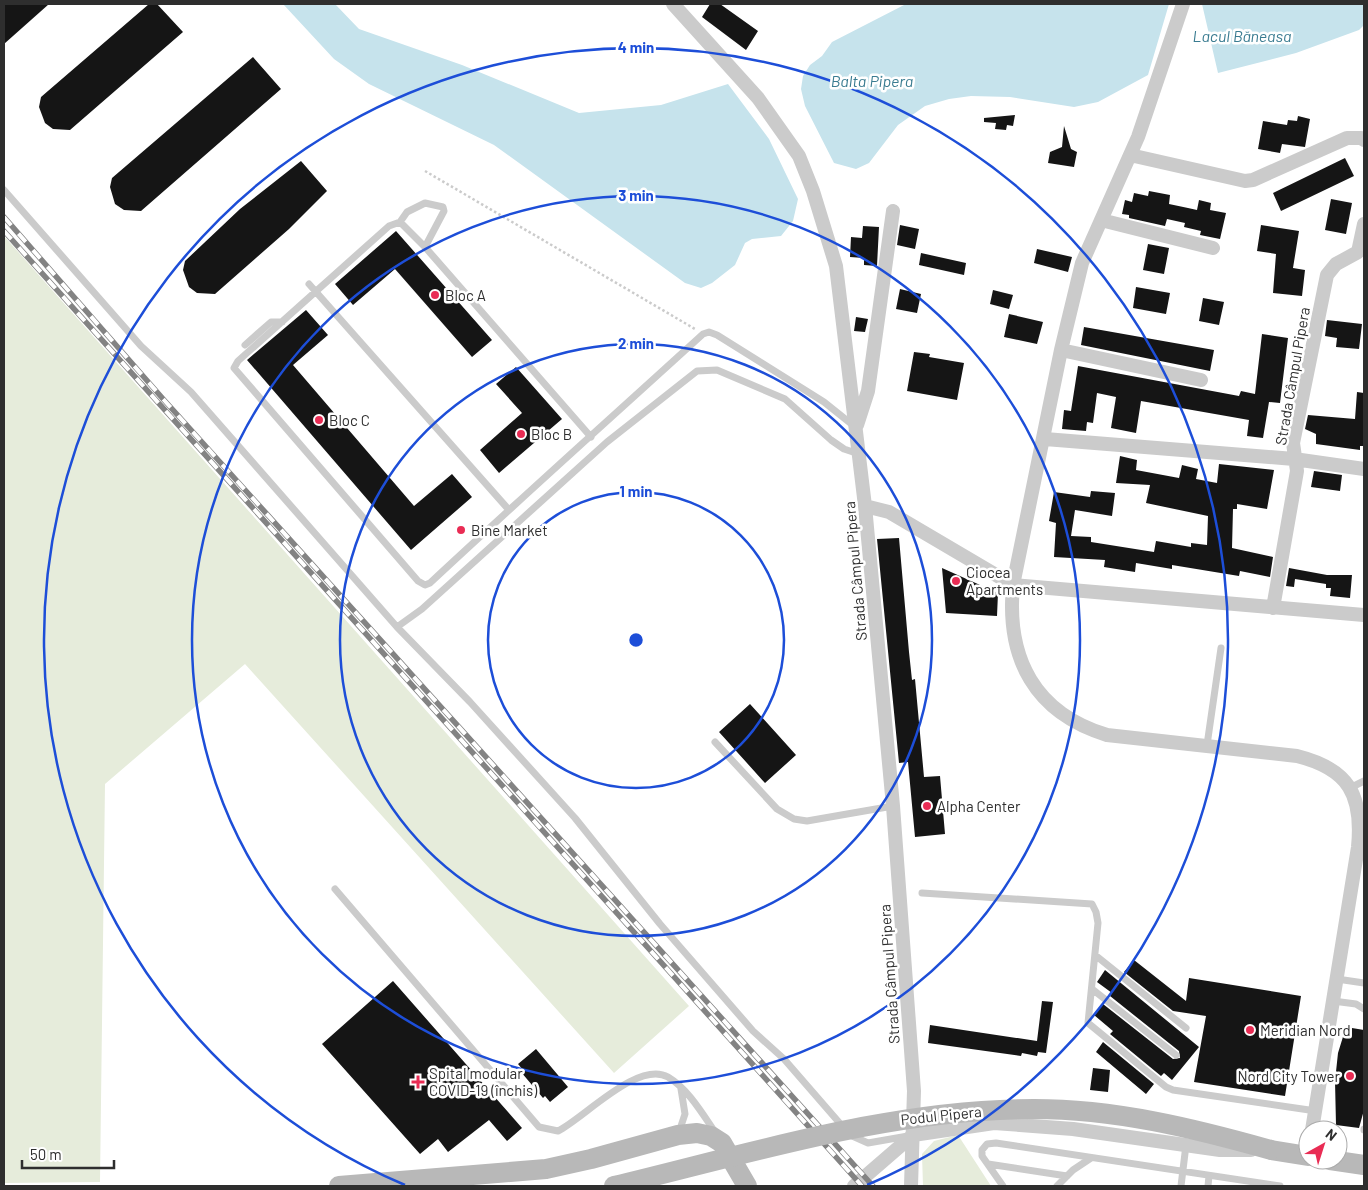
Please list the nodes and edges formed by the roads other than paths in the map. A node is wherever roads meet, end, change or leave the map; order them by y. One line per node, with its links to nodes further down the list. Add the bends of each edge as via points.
1 (674, 4): 18 (street, Strada Câmpul Pipera, via 758,98 798,156 813,191 836,266)
2 (1183, 4): 4 (street)
3 (1364, 140): 4 (street, via 1347,138 1245,181)
4 (1130, 155): 7 (street)
5 (4, 190): 29 (lane, via 141,346 190,392)
6 (893, 211): 18 (street, via 868,391)
7 (1101, 220): 11 (street); 16 (street, via 1082,263)
8 (400, 222): 10 (lane); 10 (lane, via 406,212 426,202 443,207 444,211); 13 (lane, via 389,226)
9 (1364, 224): 22 (street, Strada Câmpul Pipera, via 1358,252 1336,264 1327,275 1293,444)
10 (425, 247): 19 (lane)
11 (1213, 248)
12 (309, 284): 13 (lane)
13 (316, 292): 14 (lane); 25 (lane)
14 (282, 322): 15 (lane, via 271,322); 25 (lane, via 238,362 235,372 418,581 425,585 430,583)
15 (245, 344)
16 (1061, 350): 17 (street); 20 (street)
17 (1201, 380)
18 (856, 428): 19 (lane, via 824,402 709,332); 21 (street, Strada Câmpul Pipera)
19 (591, 437): 25 (lane)
20 (1044, 438): 22 (street); 26 (street)
21 (859, 454): 24 (street, Strada Câmpul Pipera); 29 (lane, via 831,440 785,400 718,370 697,371 607,442)
22 (1294, 459): 23 (street); 27 (street, Strada Câmpul Pipera, via 1297,471)
23 (1364, 469)
24 (865, 506): 26 (street, via 889,512); 35 (street, Strada Câmpul Pipera)
25 (509, 510)
26 (1013, 585): 27 (street); 32 (street, via 1011,608 1016,640 1033,686 1049,704 1086,728 1108,735)
27 (1273, 608): 28 (street)
28 (1364, 615)
29 (397, 627): 50 (lane, via 470,702 574,818 746,1024 784,1059 850,1135 868,1143)
30 (1221, 648): 32 (lane)
31 (715, 742): 35 (lane, via 777,809 794,819 807,821)
32 (1207, 745): 34 (street, via 1321,762 1339,774)
33 (1364, 781): 34 (lane)
34 (1350, 788): 39 (street, via 1360,825)
35 (893, 806): 50 (street, Strada Câmpul Pipera, via 914,1091)
36 (335, 888): 46 (lane, via 539,1127 558,1131 622,1086 648,1074 665,1076)
37 (922, 893): 38 (lane, via 1092,904 1097,917)
38 (1095, 955): 41 (lane); 44 (lane)
39 (1337, 979): 40 (lane); 42 (street)
40 (1364, 983)
41 (1092, 989): 45 (lane); 47 (lane, via 1088,1023 1166,1087)
42 (1334, 1000): 43 (lane); 47 (street)
43 (1364, 1009)
44 (1186, 1028)
45 (1176, 1055)
46 (680, 1086): 49 (lane, via 685,1114); 51 (lane)
47 (1316, 1111): 48 (street)
48 (1314, 1120)
49 (678, 1135): 51 (main road, via 704,1134); 62 (main road, via 591,1160 546,1169)
50 (913, 1135): 52 (street, via 994,1124 1074,1129); 65 (street); 66 (street, Strada Câmpul Pipera)
51 (722, 1142): 64 (main road)
52 (1186, 1145): 53 (street, via 1220,1150); 59 (lane)
53 (1272, 1150): 54 (main road, Podul Pipera); 63 (main road, Podul Pipera, bridge, via 1156,1120 1035,1109 967,1112 890,1121)
54 (1298, 1154)
55 (1091, 1158): 57 (lane, via 996,1143 987,1144 982,1150); 59 (lane); 60 (lane)
56 (1348, 1163): 58 (main road)
57 (988, 1164): 60 (lane); 67 (lane)
58 (1364, 1165)
59 (1183, 1171): 61 (lane); 69 (lane)
60 (1067, 1176): 68 (lane)
61 (1209, 1176): 70 (lane); 71 (lane)
62 (339, 1186)
63 (614, 1186)
64 (747, 1186)
65 (854, 1186)
66 (911, 1186)
67 (1004, 1186)
68 (1057, 1186)
69 (1181, 1186)
70 (1208, 1186)
71 (1280, 1186)

